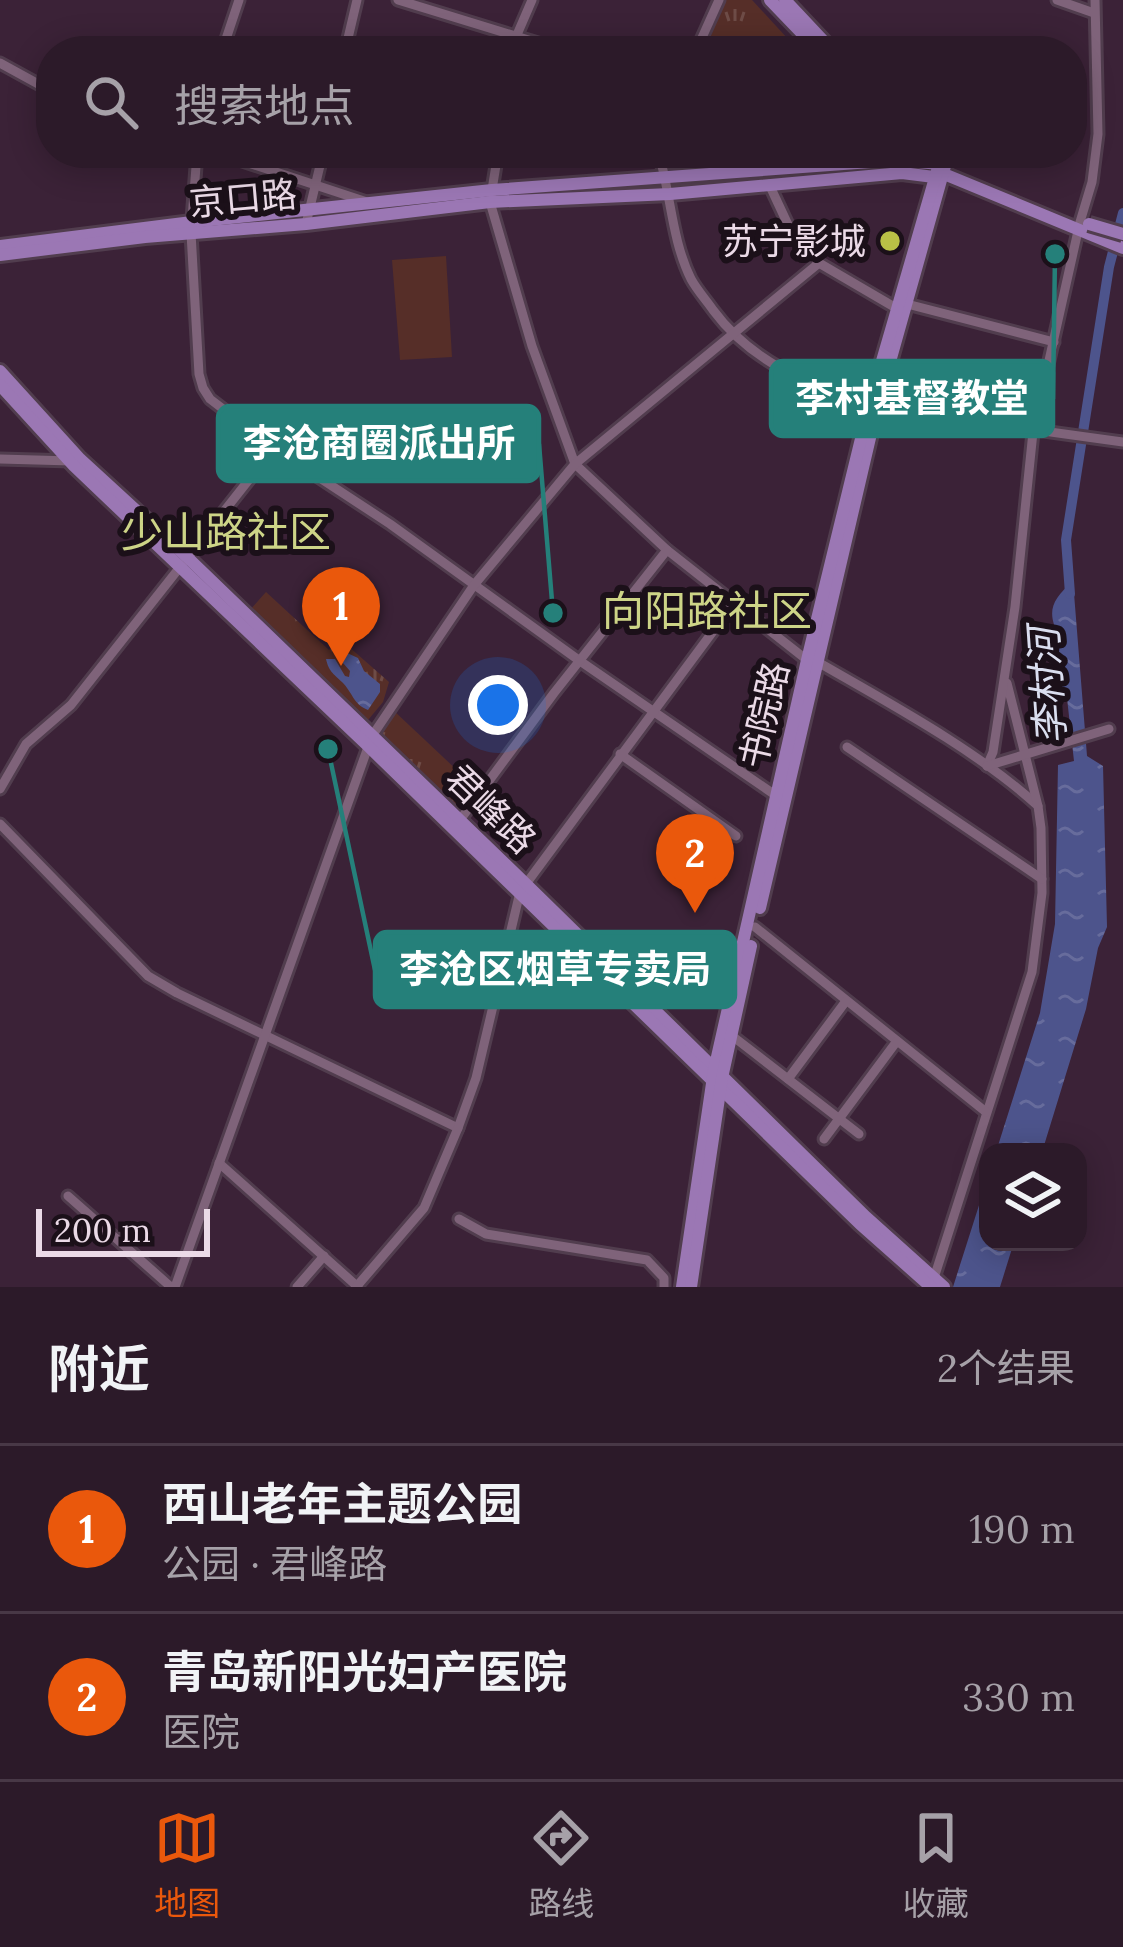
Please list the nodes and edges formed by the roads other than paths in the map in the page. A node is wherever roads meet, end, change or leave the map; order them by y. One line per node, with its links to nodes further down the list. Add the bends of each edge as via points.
1 (239, 0): 11 (street)
2 (357, 0): 12 (street)
3 (398, 0): 13 (street)
4 (532, 0): 14 (street)
5 (719, 0): 15 (street)
6 (770, 0): 16 (main road)
7 (785, 0): 17 (main road)
8 (1057, 0): 10 (street)
9 (1095, 0): 10 (street)
10 (1094, 13): 38 (street, via 1098,134)
11 (226, 36)
12 (349, 36)
13 (513, 36)
14 (516, 36)
15 (703, 36)
16 (805, 36)
17 (819, 36)
18 (0, 64): 19 (street)
19 (36, 83)
20 (195, 168): 37 (street)
21 (262, 168): 32 (street)
22 (319, 168): 32 (street)
23 (496, 168): 34 (street)
24 (650, 168): 30 (street)
25 (665, 168): 33 (street)
26 (807, 168): 33 (main road, 京口路)
27 (919, 168): 31 (main road, 京口路)
28 (931, 168): 44 (main road, 书院路)
29 (942, 168): 38 (main road, 京口路)
30 (634, 181): 33 (main road, 京口路); 34 (main road, 京口路)
31 (769, 184): 33 (main road, 京口路); 43 (street, via 790,229)
32 (315, 186): 35 (street); 36 (street)
33 (668, 186): 34 (main road, 京口路); 45 (street, via 691,278)
34 (491, 196): 35 (main road, 京口路); 55 (street)
35 (373, 210): 36 (main road, 京口路)
36 (308, 217): 37 (main road, 京口路)
37 (191, 227): 40 (main road, 京口路); 42 (main road, 京口路); 52 (street, via 202,388)
38 (1084, 227): 39 (main road, 京口路, bridge); 41 (main road, 京口路); 46 (street)
39 (1123, 234)
40 (0, 246)
41 (1123, 248)
42 (0, 255)
43 (819, 263): 44 (street); 45 (street)
44 (902, 306): 46 (street); 49 (main road, 书院路)
45 (732, 335): 49 (street, via 803,381); 55 (street)
46 (1054, 342): 50 (street)
47 (0, 371): 54 (main road, 君峰路)
48 (0, 385): 54 (main road, 君峰路)
49 (873, 407): 50 (street); 60 (main road, 书院路)
50 (1038, 432): 51 (street); 62 (street)
51 (1121, 442)
52 (274, 448): 57 (street); 58 (street)
53 (0, 459): 54 (street)
54 (75, 461): 57 (main road, 君峰路)
55 (574, 464): 56 (street); 58 (street)
56 (667, 550): 59 (street); 61 (street)
57 (183, 561): 65 (main road, 君峰路); 70 (street, via 71,705 26,744)
58 (474, 585): 61 (street); 65 (street)
59 (734, 603): 60 (street); 63 (street)
60 (811, 660): 69 (street); 71 (main road, 书院路)
61 (580, 661): 63 (street); 74 (street)
62 (1004, 674): 68 (street); 69 (street)
63 (652, 711): 67 (street); 71 (street)
64 (1109, 729): 68 (street)
65 (370, 740): 74 (main road, 君峰路); 80 (street)
66 (847, 747): 76 (street)
67 (620, 754): 75 (street); 77 (street)
68 (1025, 755): 69 (street); 72 (street)
69 (987, 766): 72 (street)
70 (0, 789)
71 (781, 799): 78 (main road, 书院路); 81 (main road, 书院路)
72 (1038, 806): 76 (street)
73 (0, 824): 80 (street, via 148,976)
74 (457, 825): 77 (main road, 君峰路)
75 (736, 836)
76 (1042, 879): 86 (street, via 1032,972)
77 (522, 888): 83 (main road, 君峰路); 85 (main road, 君峰路); 88 (street)
78 (755, 927): 79 (street); 81 (main road, 书院路)
79 (846, 1001): 82 (street); 84 (street)
80 (263, 1034): 88 (street); 91 (street)
81 (726, 1035): 83 (main road, via 709,1047); 84 (street); 85 (main road, 书院路)
82 (897, 1041): 86 (street); 87 (street)
83 (688, 1045): 85 (main road, 君峰路)
84 (788, 1079): 87 (street)
85 (717, 1080): 95 (main road, 君峰路, via 860,1224); 100 (main road, 书院路)
86 (986, 1112): 95 (street)
87 (838, 1119): 89 (street); 90 (street)
88 (458, 1128): 96 (street, via 424,1208)
89 (859, 1134)
90 (824, 1139)
91 (219, 1163): 94 (street); 97 (street)
92 (68, 1196): 97 (street)
93 (459, 1219): 99 (street, via 487,1234 647,1260)
94 (324, 1256): 96 (street); 98 (street)
95 (936, 1284)
96 (357, 1286)
97 (173, 1287)
98 (296, 1287)
99 (666, 1287)
100 (687, 1287)

